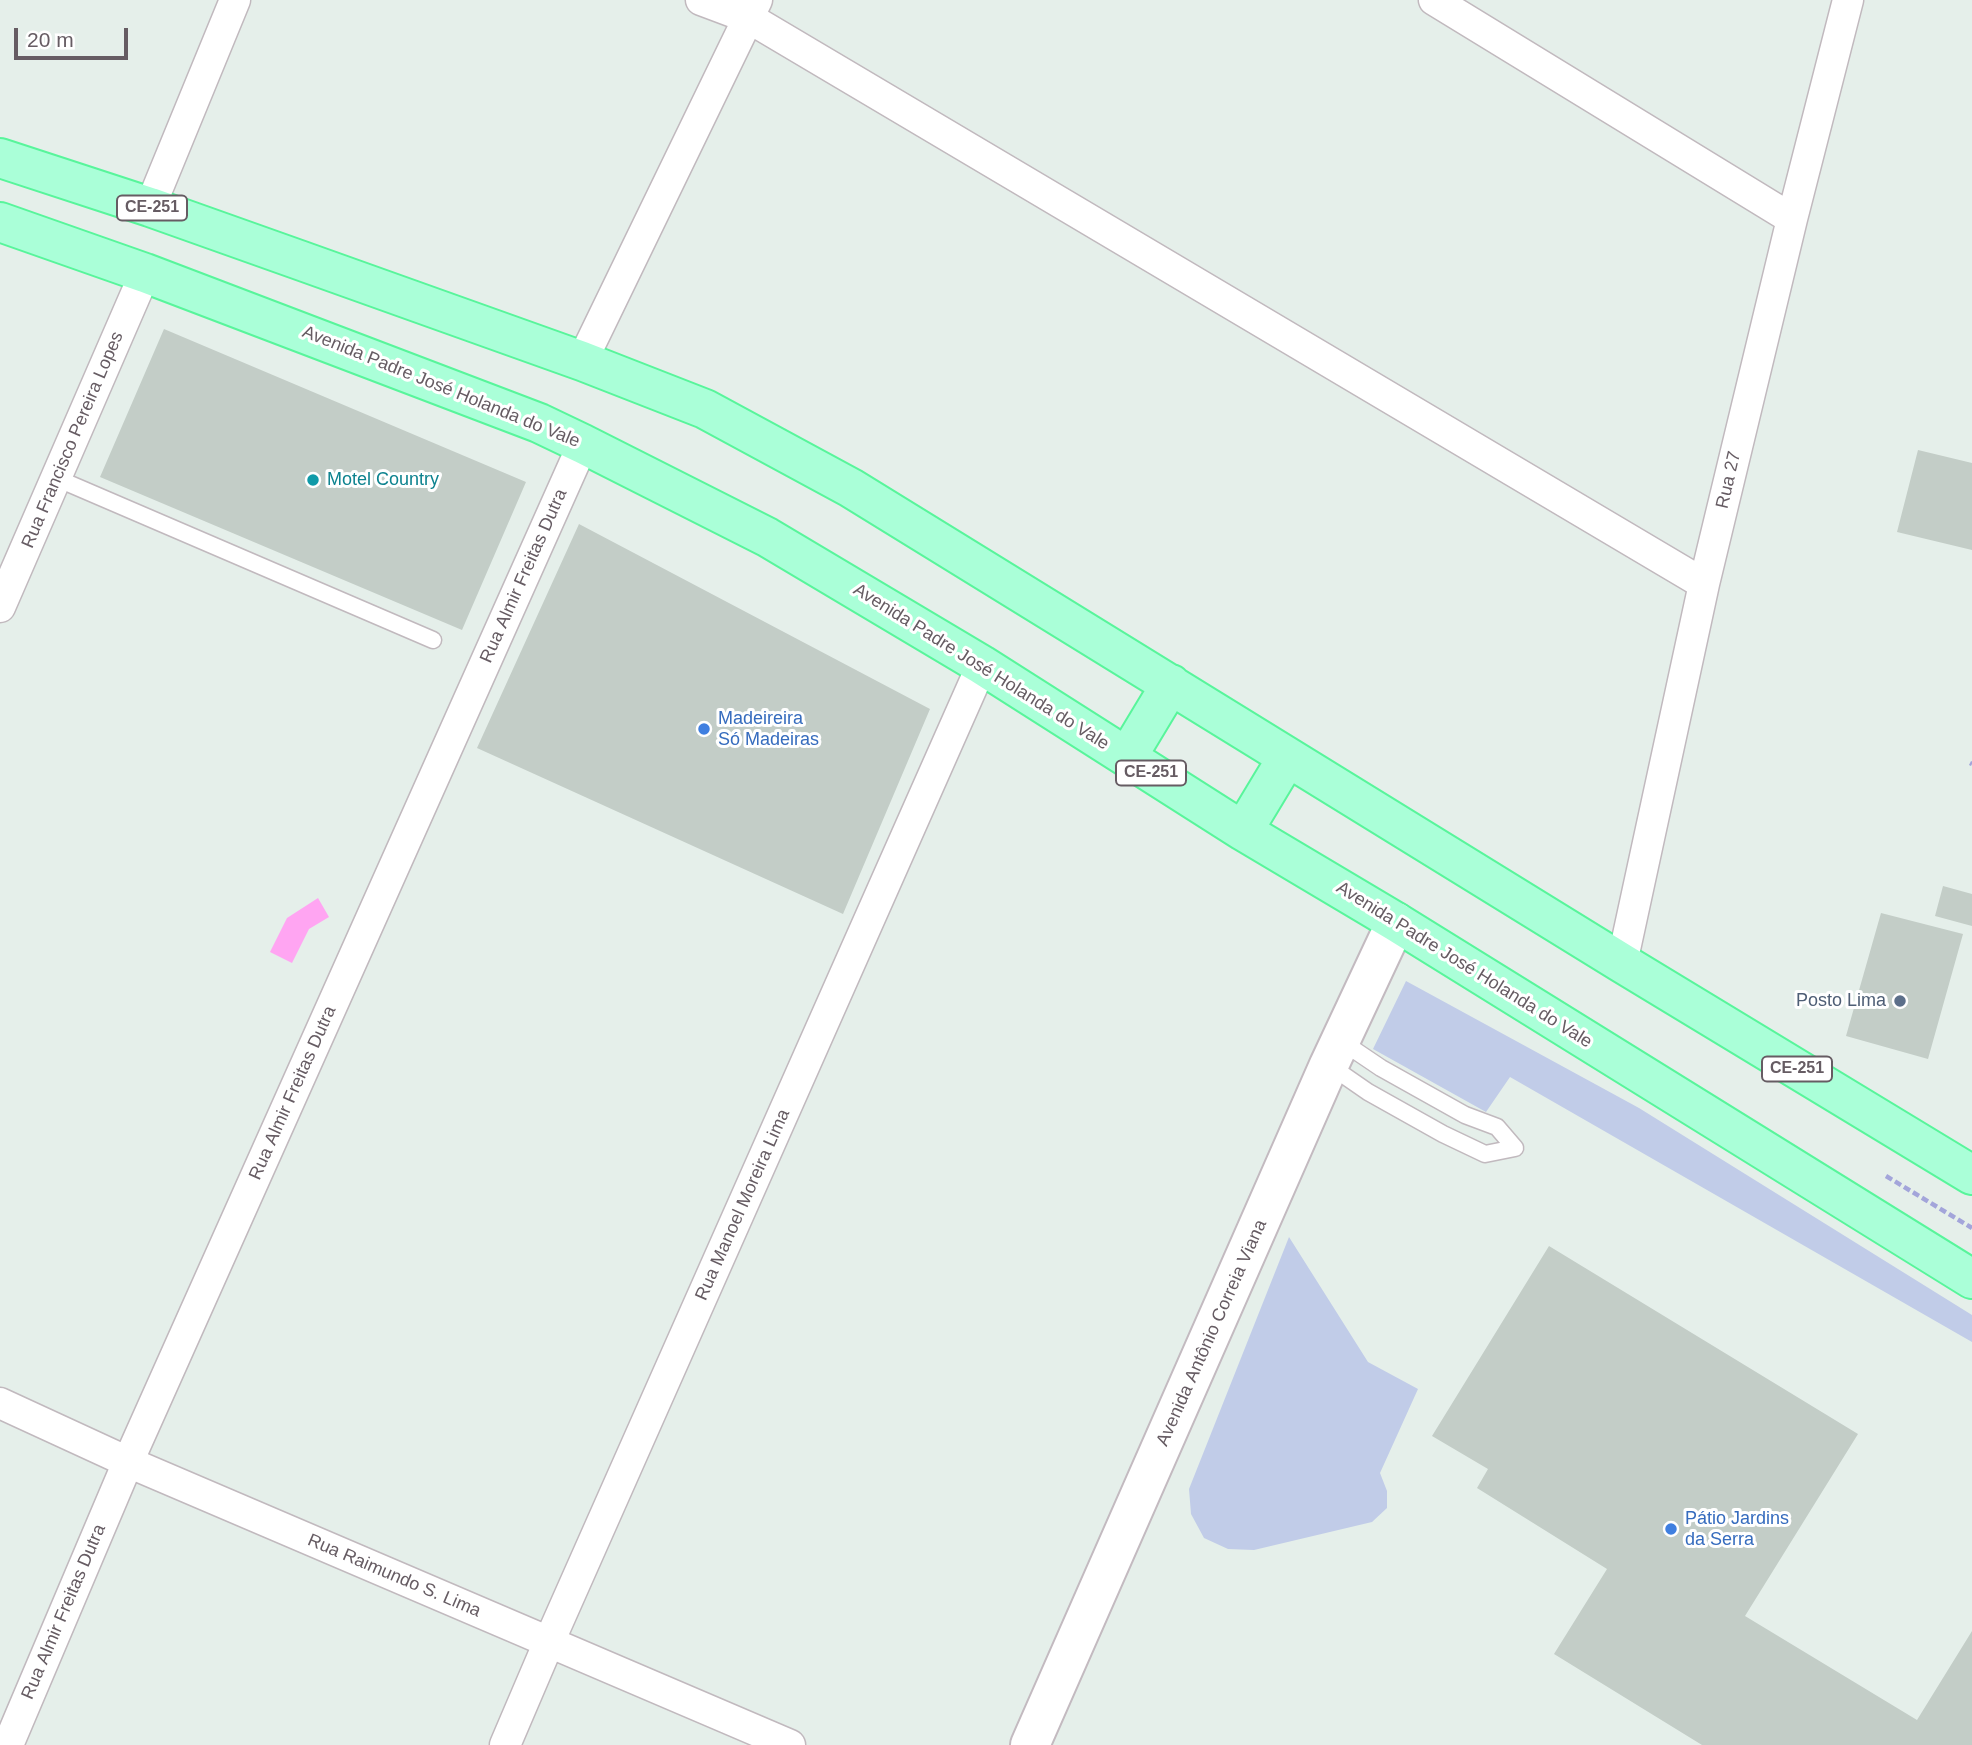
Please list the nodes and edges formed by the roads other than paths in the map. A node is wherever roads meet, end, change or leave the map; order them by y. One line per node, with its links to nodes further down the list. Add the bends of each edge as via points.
1 (235, 0): 7 (street)
2 (701, 0): 5 (street)
3 (1434, 0): 8 (street)
4 (1848, 0): 8 (street, Rua 27)
5 (753, 9): 11 (street); 14 (street)
6 (0, 158): 7 (main road, CE-251)
7 (150, 207): 11 (main road, CE-251)
8 (1792, 219): 14 (street, Rua 27)
9 (0, 222): 10 (main road, Avenida Padre José Holanda do Vale / CE-251)
10 (145, 272): 12 (main road, Avenida Padre José Holanda do Vale / CE-251); 13 (street, Rua Francisco Pereira Lopes)
11 (582, 361): 18 (main road, CE-251, via 705,409 851,488)
12 (583, 444): 17 (main road, Avenida Padre José Holanda do Vale / CE-251, via 767,537); 28 (street, Rua Almir Freitas Dutra)
13 (56, 478): 15 (street, Rua Francisco Pereira Lopes); 16 (lane)
14 (1704, 584): 23 (street, Rua 27)
15 (0, 607)
16 (433, 640)
17 (982, 665): 19 (main road, Avenida Padre José Holanda do Vale / CE-251); 29 (street, Rua Manoel Moreira Lima)
18 (1171, 684): 19 (main road); 20 (main road, CE-251)
19 (1127, 757): 21 (main road, Avenida Padre José Holanda do Vale / CE-251)
20 (1287, 758): 21 (main road); 23 (main road, CE-251)
21 (1243, 831): 22 (main road, Avenida Padre José Holanda do Vale / CE-251)
22 (1396, 922): 24 (street, Avenida Antônio Correia Viana); 26 (main road, Avenida Padre José Holanda do Vale / CE-251)
23 (1622, 963): 25 (main road, CE-251)
24 (1335, 1053): 24 (lane, via 1367,1092 1443,1134 1485,1154 1515,1148 1497,1128 1381,1068); 33 (street, Avenida Antônio Correia Viana)
25 (1972, 1175)
26 (1972, 1279)
27 (0, 1403): 28 (street, Rua Raimundo S. Lima)
28 (128, 1462): 29 (street, Rua Raimundo S. Lima); 30 (street, Rua Almir Freitas Dutra)
29 (549, 1642): 31 (street, Rua Manoel Moreira Lima); 32 (street, Rua Raimundo S. Lima)
30 (8, 1745)
31 (505, 1745)
32 (790, 1745)
33 (1030, 1745)

